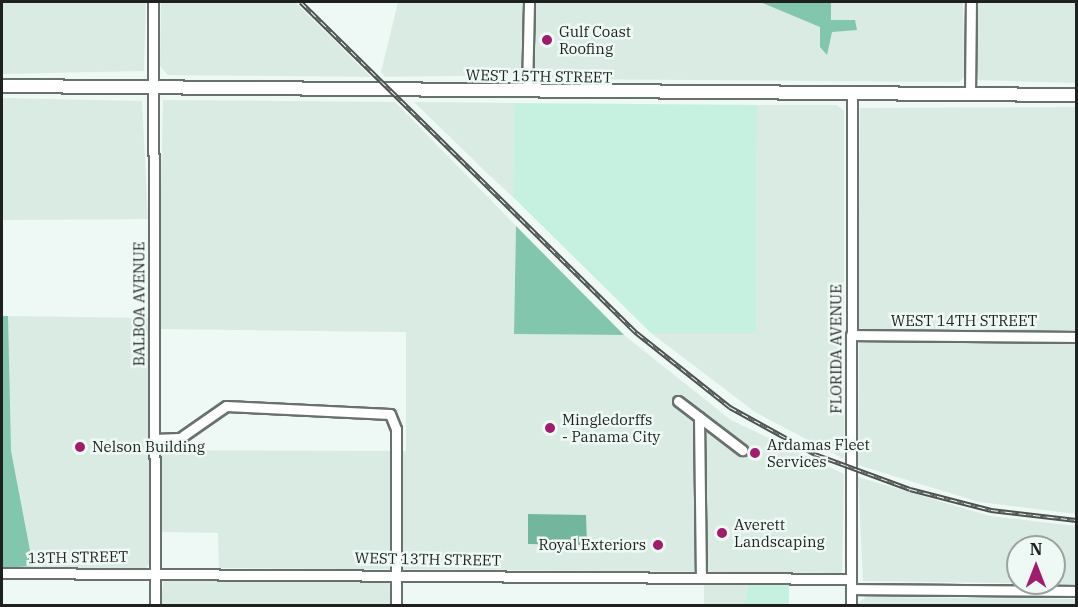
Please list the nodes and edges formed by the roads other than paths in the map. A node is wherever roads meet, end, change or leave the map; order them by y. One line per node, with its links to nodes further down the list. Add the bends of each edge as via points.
1 (153, 2): 5 (street, BALBOA AVENUE)
2 (529, 2): 6 (street)
3 (970, 2): 8 (street)
4 (2, 86): 5 (highway, WEST 15TH STREET)
5 (153, 87): 6 (highway, WEST 15TH STREET); 14 (street, BALBOA AVENUE)
6 (526, 91): 7 (highway, WEST 15TH STREET)
7 (852, 93): 8 (highway, WEST 15TH STREET); 10 (street, FLORIDA AVENUE)
8 (970, 94): 9 (highway, WEST 15TH STREET)
9 (1077, 95)
10 (851, 335): 11 (street, WEST 14TH STREET); 20 (street, FLORIDA AVENUE)
11 (1077, 338)
12 (678, 401): 13 (street)
13 (699, 417): 15 (street); 19 (street)
14 (154, 439): 16 (street, BALBOA AVENUE); 18 (street, via 180,438 226,406 390,414 396,429)
15 (742, 450)
16 (155, 572): 17 (street, 13TH STREET); 18 (street, WEST 13TH STREET); 22 (street, BALBOA AVENUE)
17 (2, 573)
18 (396, 574): 19 (street, WEST 13TH STREET); 23 (street)
19 (701, 577): 20 (street, WEST 13TH STREET)
20 (851, 584): 21 (street, WEST 13TH STREET); 24 (street, FLORIDA AVENUE)
21 (1077, 591)
22 (155, 606)
23 (396, 606)
24 (851, 606)

